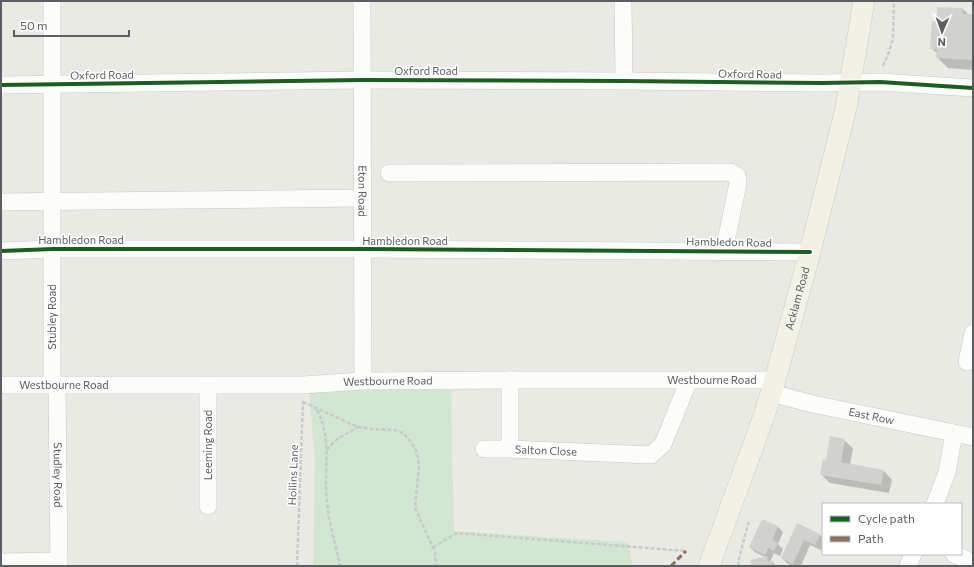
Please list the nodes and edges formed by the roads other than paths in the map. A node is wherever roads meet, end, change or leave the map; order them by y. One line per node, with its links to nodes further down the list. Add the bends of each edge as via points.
1 (52, 1): 8 (street, Stubley Road)
2 (362, 1): 5 (street, Eton Road)
3 (623, 1): 6 (street)
4 (864, 1): 7 (main road, Acklam Road)
5 (362, 80): 6 (street, Oxford Road); 8 (street, Oxford Road); 12 (street, Eton Road)
6 (624, 81): 7 (street, Oxford Road, via 822,84)
7 (851, 82): 10 (street, Oxford Road); 19 (main road, Acklam Road)
8 (51, 84): 9 (street, Oxford Road); 14 (street, Stubley Road)
9 (1, 85)
10 (973, 88)
11 (389, 173): 18 (street, via 730,172 737,176 738,183)
12 (362, 198): 14 (street); 16 (street, Eton Road)
13 (1, 202): 14 (street)
14 (52, 202): 15 (street, Stubley Road)
15 (53, 249): 16 (street, Hambledon Road); 17 (street, Hambledon Road); 26 (street, Stubley Road)
16 (362, 249): 18 (street, Hambledon Road); 24 (street, Eton Road)
17 (1, 251)
18 (724, 251): 19 (street, Hambledon Road)
19 (810, 252): 28 (main road, Acklam Road)
20 (973, 333): 21 (street)
21 (967, 362)
22 (510, 380): 23 (street, Westbourne Road); 24 (street, Westbourne Road); 32 (street, Salton Close)
23 (689, 380): 28 (street, Westbourne Road); 32 (street, Salton Close, via 663,444 651,455)
24 (363, 381): 27 (street, Westbourne Road, via 303,385)
25 (1, 385): 26 (street, Westbourne Road)
26 (54, 385): 27 (street, Westbourne Road); 39 (street, Studley Road)
27 (208, 385): 34 (street, Leeming Road)
28 (773, 386): 29 (street, East Row, via 813,404); 40 (main road, Acklam Road)
29 (954, 433): 30 (street, East Row); 33 (street, via 947,472)
30 (973, 437)
31 (484, 449): 32 (street)
32 (510, 449)
33 (935, 503)
34 (208, 506)
35 (913, 555): 41 (street)
36 (956, 555): 38 (street)
37 (1, 562): 39 (street)
38 (973, 563)
39 (59, 564)
40 (709, 566)
41 (908, 566)

